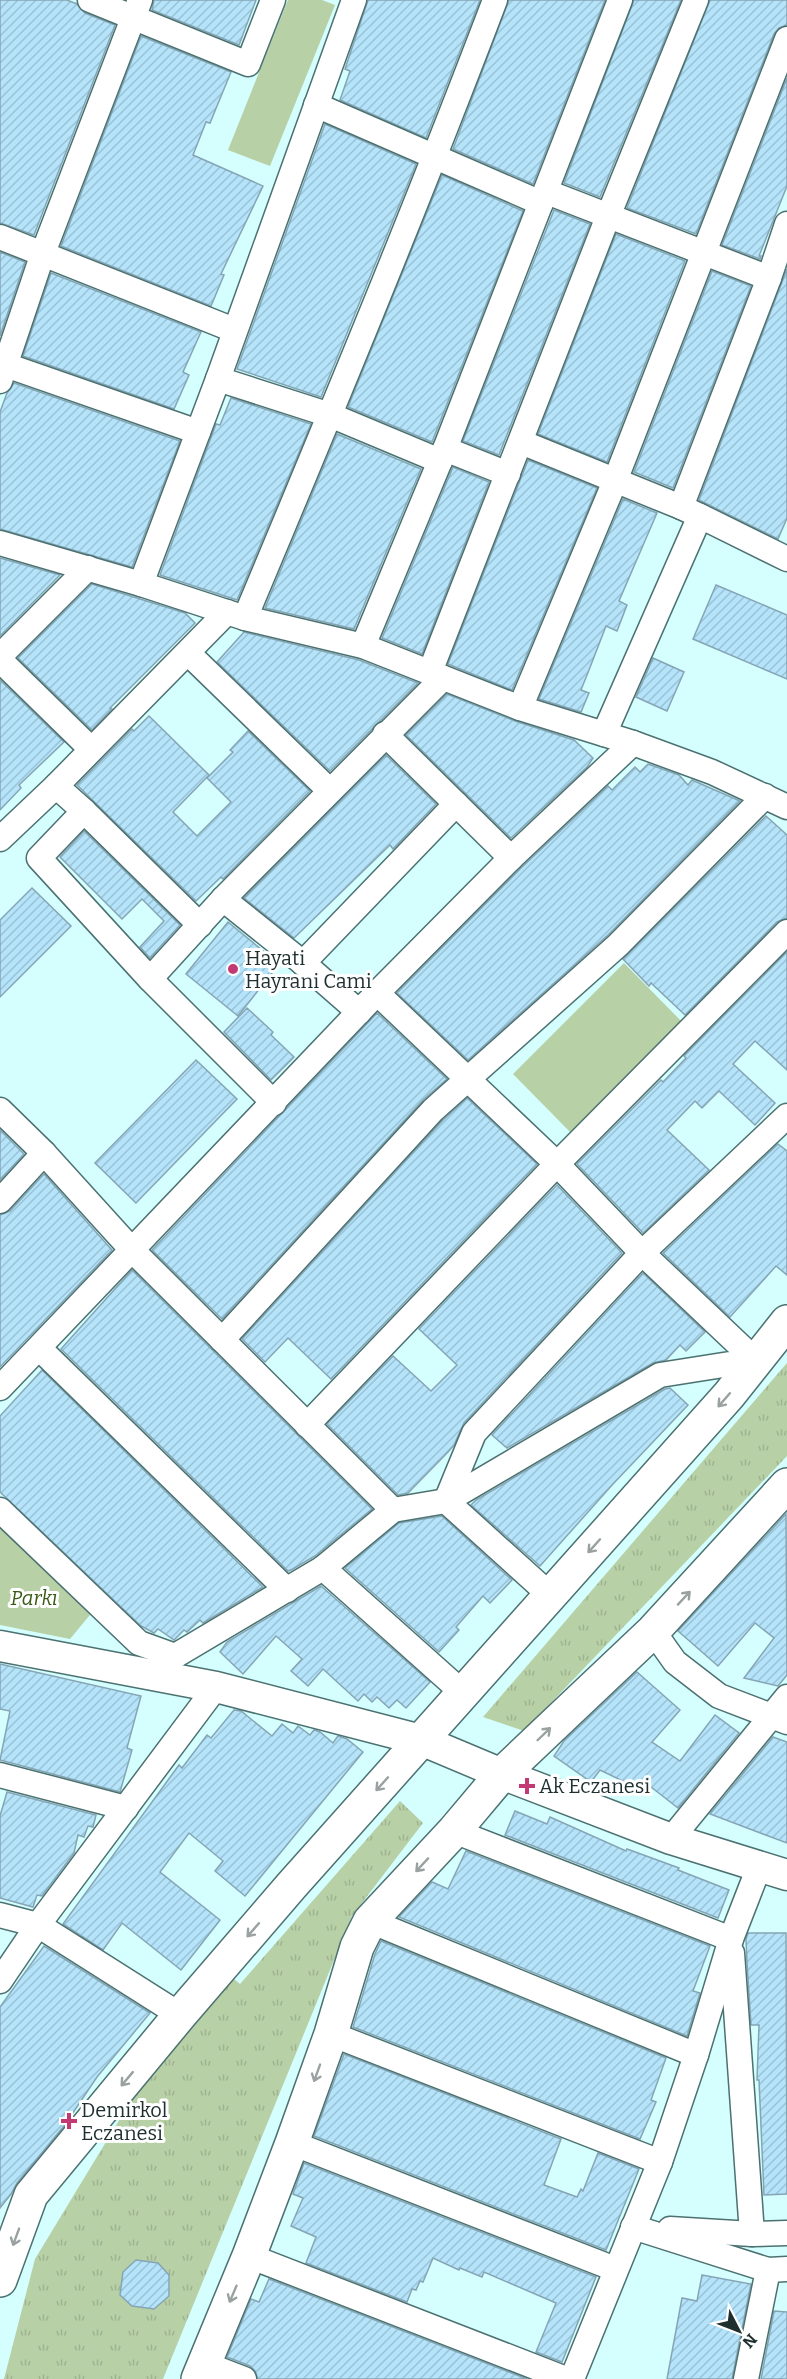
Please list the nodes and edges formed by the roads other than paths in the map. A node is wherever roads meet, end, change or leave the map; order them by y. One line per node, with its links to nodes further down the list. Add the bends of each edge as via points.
1 (90, 0): 7 (street)
2 (273, 0): 7 (street, via 248,64)
3 (495, 0): 10 (street)
4 (620, 0): 11 (street)
5 (696, 0): 12 (street)
6 (352, 1): 9 (street)
7 (137, 9): 16 (street)
8 (787, 39): 17 (street)
9 (316, 105): 10 (street); 19 (street)
10 (435, 158): 11 (street); 22 (street)
11 (544, 198): 12 (street); 25 (street)
12 (609, 214): 17 (street); 24 (street)
13 (787, 224): 15 (street)
14 (0, 237): 16 (street)
15 (783, 249): 18 (street)
16 (43, 253): 19 (street); 20 (street)
17 (704, 254): 18 (street); 27 (street)
18 (769, 278): 28 (street)
19 (234, 330): 21 (street)
20 (2, 369): 23 (street)
21 (218, 379): 22 (street); 23 (street)
22 (330, 415): 25 (street); 33 (street)
23 (198, 432): 32 (street)
24 (521, 442): 26 (street); 27 (street)
25 (442, 455): 26 (street); 34 (street)
26 (508, 474): 37 (street)
27 (615, 481): 28 (street); 38 (street)
28 (690, 512): 30 (street); 40 (street)
29 (0, 543): 31 (street)
30 (786, 557)
31 (88, 568): 32 (street); 36 (street)
32 (141, 584): 33 (street)
33 (236, 615): 34 (street); 35 (street)
34 (363, 646): 37 (street)
35 (188, 652): 42 (street); 44 (street)
36 (0, 658): 42 (street)
37 (436, 675): 38 (street); 39 (street)
38 (520, 708): 40 (street)
39 (385, 734): 44 (street); 46 (street)
40 (604, 734): 41 (street)
41 (633, 743): 45 (street); 50 (street)
42 (91, 749): 43 (street)
43 (56, 786): 48 (street); 49 (street)
44 (330, 791): 51 (street)
45 (765, 796): 47 (street); 58 (street, via 618,945)
46 (456, 804): 50 (street); 54 (street)
47 (787, 807)
48 (84, 811): 52 (street); 55 (street, via 39,858)
49 (0, 839)
50 (511, 858): 56 (street)
51 (223, 899): 52 (street); 54 (street)
52 (200, 925): 55 (street)
53 (787, 933): 63 (street)
54 (303, 963): 57 (street)
55 (150, 979): 59 (street)
56 (376, 993): 57 (street); 58 (street)
57 (359, 1012): 59 (street)
58 (466, 1080): 63 (street); 68 (street, via 433,1110)
59 (274, 1103): 65 (street)
60 (0, 1110): 62 (street)
61 (787, 1116): 66 (street)
62 (45, 1153): 64 (street); 65 (street)
63 (557, 1164): 66 (street); 72 (street)
64 (0, 1201)
65 (132, 1250): 68 (street); 69 (street)
66 (642, 1253): 70 (street); 74 (street, via 474,1433)
67 (787, 1322): 70 (main road)
68 (222, 1340): 72 (street)
69 (39, 1348): 71 (street); 78 (street)
70 (755, 1360): 74 (street, via 660,1375); 79 (main road, one-way to 79, via 729,1395)
71 (0, 1388)
72 (307, 1425): 76 (street)
73 (787, 1485): 80 (main road, one-way to 73)
74 (446, 1501): 76 (street); 79 (street)
75 (0, 1510): 82 (street)
76 (393, 1510): 77 (street)
77 (323, 1568): 78 (street); 84 (street)
78 (287, 1590): 82 (street)
79 (550, 1595): 84 (main road)
80 (653, 1631): 86 (street, via 675,1662 719,1696); 88 (main road, one-way to 80)
81 (0, 1646): 82 (street)
82 (164, 1666): 83 (street)
83 (216, 1687): 87 (street); 90 (street)
84 (463, 1693): 87 (main road)
85 (787, 1697): 86 (street)
86 (778, 1719): 92 (street)
87 (421, 1740): 88 (street); 99 (main road, one-way to 99)
88 (502, 1774): 91 (main road); 92 (street)
89 (0, 1775): 90 (street)
90 (126, 1808): 96 (street)
91 (454, 1831): 95 (main road, one-way to 95); 97 (street)
92 (671, 1839): 93 (street)
93 (773, 1871): 97 (street)
94 (0, 1915): 96 (street)
95 (370, 1921): 100 (main road, via 357,1947); 101 (street)
96 (38, 1925): 98 (street); 99 (street)
97 (731, 1939): 101 (street); 106 (street)
98 (0, 1981)
99 (180, 2015): 110 (main road, one-way to 110, via 31,2195)
100 (331, 2034): 102 (main road, one-way to 102); 103 (street)
101 (696, 2055): 103 (street)
102 (292, 2143): 107 (main road); 108 (street)
103 (660, 2162): 104 (street)
104 (633, 2227): 106 (street); 108 (street); 109 (street)
105 (787, 2233): 106 (street)
106 (752, 2234)
107 (249, 2256): 111 (main road, one-way to 111); 113 (street)
108 (615, 2269): 114 (street)
109 (778, 2269): 115 (street)
110 (0, 2280)
111 (201, 2371): 112 (street)
112 (244, 2379)
113 (566, 2379)
114 (572, 2379)
115 (746, 2379)

